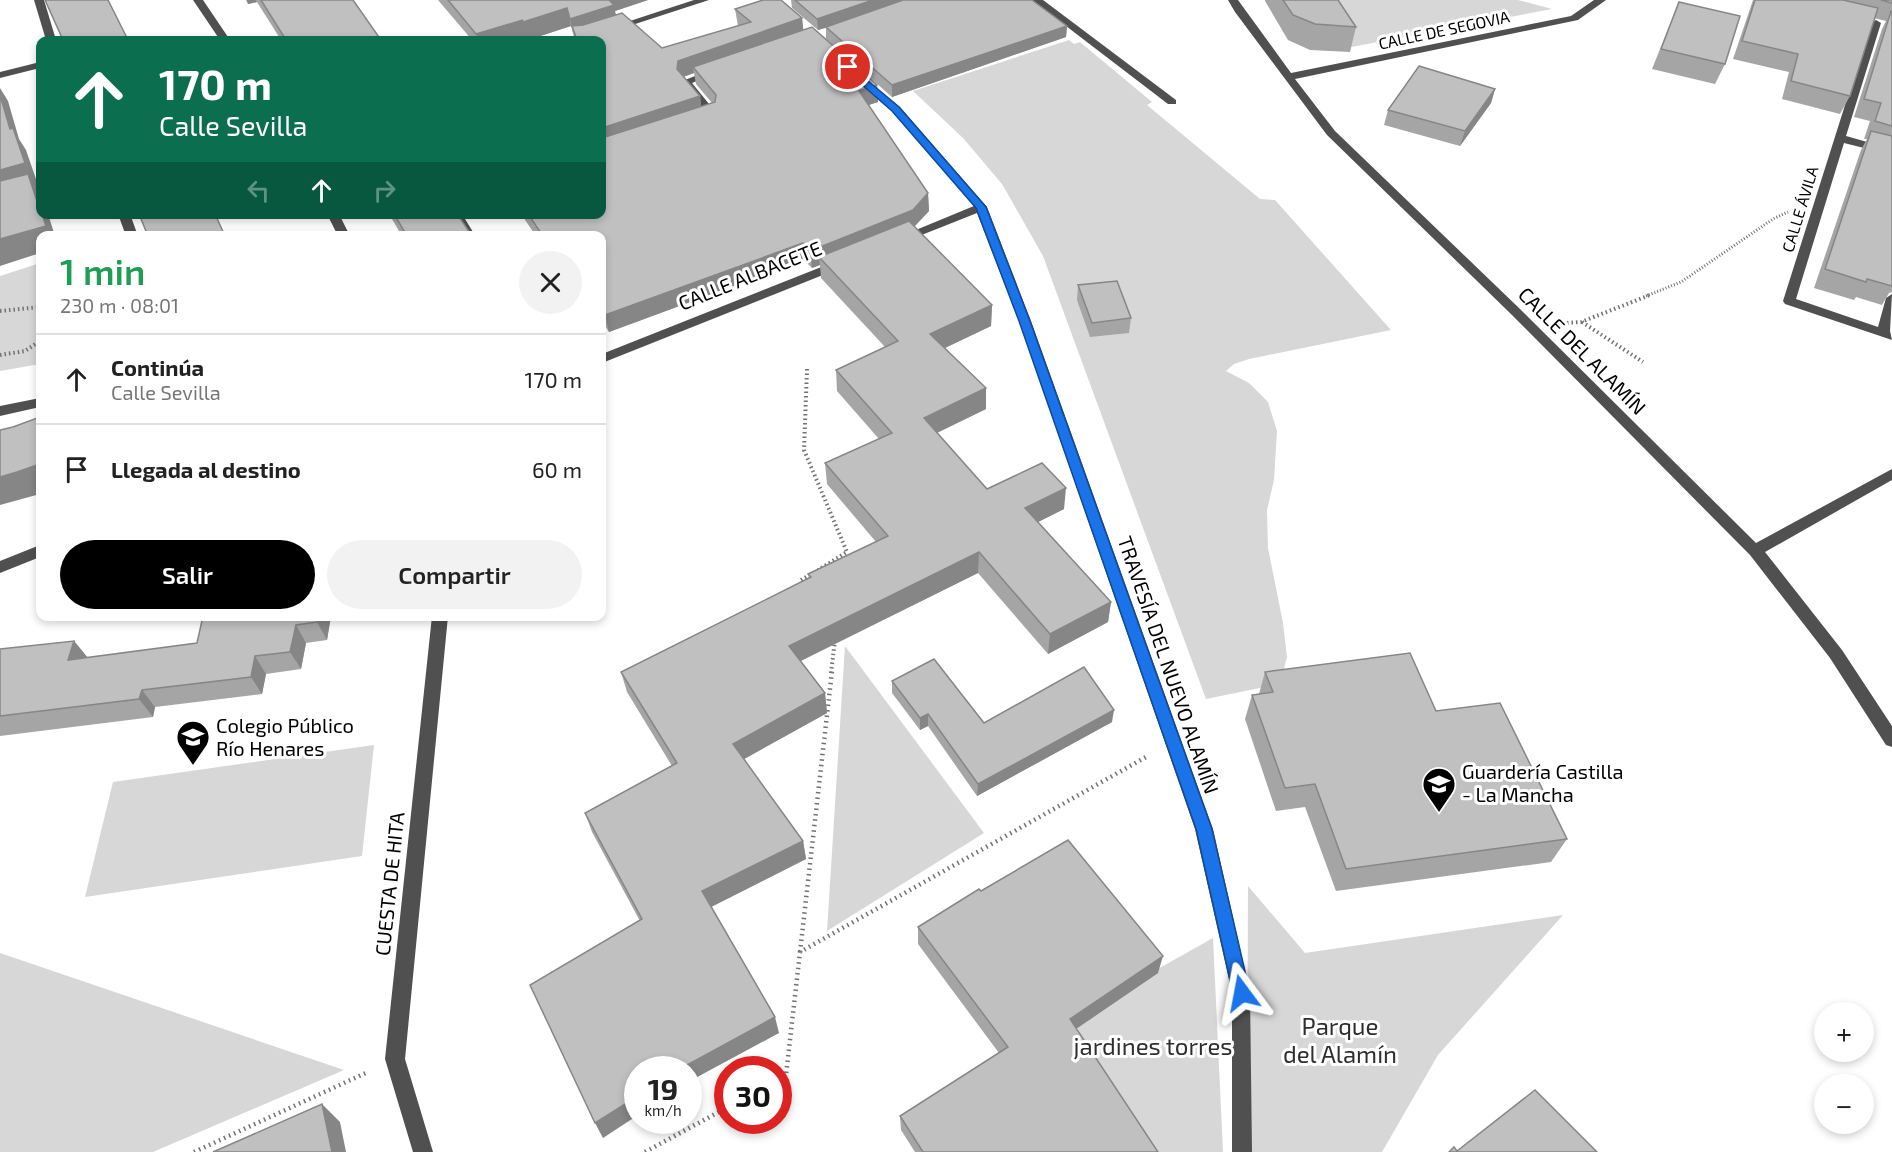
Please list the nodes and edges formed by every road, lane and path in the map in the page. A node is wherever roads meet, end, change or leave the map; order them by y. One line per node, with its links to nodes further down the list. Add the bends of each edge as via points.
1 (39, 0): 8 (street)
2 (198, 0): 9 (street)
3 (704, 0): 10 (street)
4 (1037, 0): 16 (street)
5 (1233, 0): 15 (street, CALLE DEL ALAMÍN)
6 (1601, 0): 15 (street, CALLE DE SEGOVIA, via 1575,18)
7 (1875, 22): 18 (street, CALLE ÁVILA)
8 (50, 36)
9 (222, 36)
10 (590, 36)
11 (36, 66): 14 (street)
12 (728, 68): 17 (street, via 685,82 713,115)
13 (851, 70): 22 (street, via 896,109)
14 (0, 75)
15 (1288, 77): 30 (street, CALLE DEL ALAMÍN, via 1331,134)
16 (1172, 102)
17 (691, 122)
18 (1839, 138): 19 (street); 23 (street, CALLE ÁVILA)
19 (1892, 152)
20 (36, 191): 21 (street)
21 (0, 202)
22 (981, 207): 24 (street); 47 (street, TRAVESÍA DEL NUEVO ALAMÍN)
23 (1814, 220): 29 (path, via 1785,211 1681,282); 31 (street, CALLE ÁVILA, via 1789,302)
24 (883, 246)
25 (851, 259): 34 (street, CALLE ALBACETE)
26 (1892, 298): 31 (street)
27 (36, 307): 28 (path)
28 (0, 311)
29 (1581, 322): 30 (path); 35 (path)
30 (1530, 326): 40 (street, CALLE DEL ALAMÍN)
31 (1888, 334)
32 (36, 344): 33 (path, via 25,351)
33 (0, 355)
34 (606, 356)
35 (1643, 363)
36 (807, 369): 43 (path, via 804,450 847,552 801,580)
37 (36, 404): 38 (street)
38 (0, 411)
39 (1892, 474): 40 (street)
40 (1755, 551): 46 (street, CALLE DEL ALAMÍN, via 1836,654)
41 (36, 553): 42 (street)
42 (0, 567)
43 (807, 590)
44 (439, 621): 50 (street, CUESTA DE HITA)
45 (831, 632): 48 (path, via 836,642)
46 (1892, 740)
47 (1173, 742): 48 (path); 55 (street, TRAVESÍA DEL NUEVO ALAMÍN, via 1204,829 1242,993)
48 (800, 952): 49 (path)
49 (788, 1056)
50 (395, 1059): 52 (path); 53 (street, CUESTA DE HITA)
51 (714, 1115): 54 (path)
52 (194, 1152)
53 (423, 1152)
54 (645, 1152)
55 (1242, 1152)

